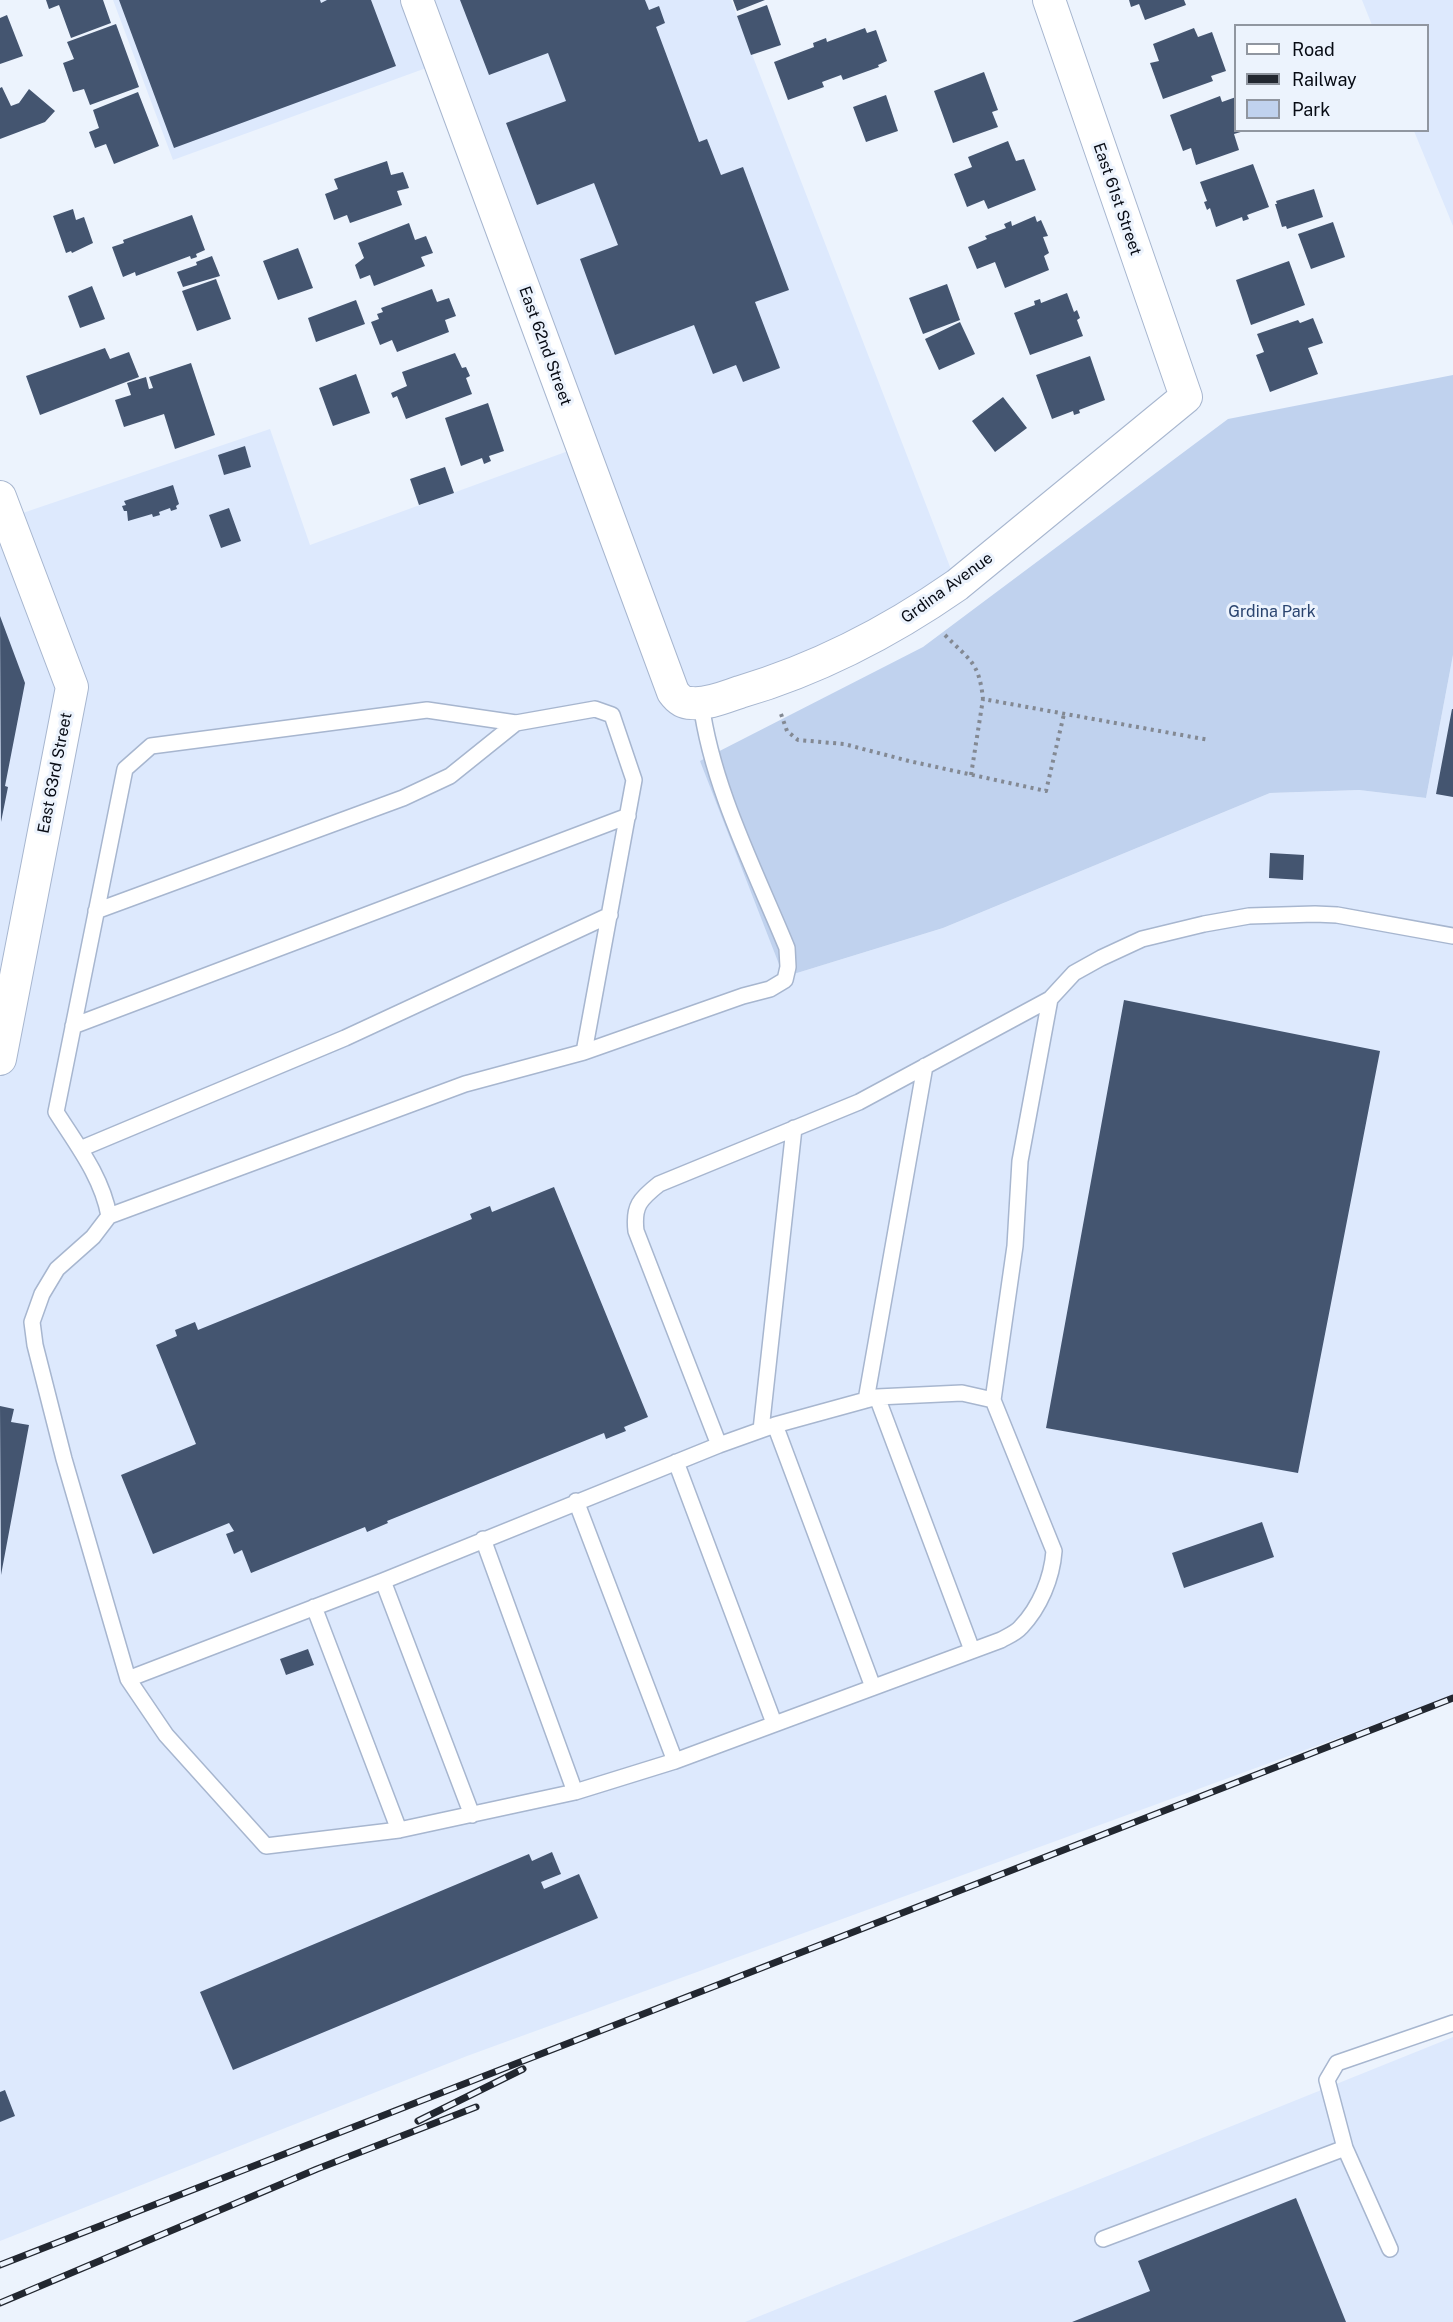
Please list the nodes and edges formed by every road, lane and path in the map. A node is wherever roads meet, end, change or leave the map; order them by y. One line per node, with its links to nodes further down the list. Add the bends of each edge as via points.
1 (417, 0): 6 (street, East 62nd Street)
2 (1049, 0): 3 (street, East 61st Street)
3 (1186, 397): 6 (street, Grdina Avenue, via 925,608 820,663 749,690)
4 (0, 497): 20 (street, East 63rd Street, via 72,687)
5 (939, 629): 7 (path, via 974,663)
6 (687, 698): 19 (lane, via 787,948 789,967 784,980 771,989)
7 (983, 699): 9 (path); 12 (path)
8 (779, 711): 12 (path, via 787,731 798,740 844,744)
9 (1064, 714): 11 (path); 12 (path, via 1046,790)
10 (516, 723): 13 (lane, via 595,709 612,715 634,780); 14 (lane, via 450,777); 14 (lane, via 427,710 151,746 124,769)
11 (1209, 740)
12 (971, 775)
13 (628, 816): 15 (lane); 18 (lane)
14 (96, 912): 18 (lane)
15 (610, 915): 19 (lane); 23 (lane, via 345,1038)
16 (1453, 936): 17 (lane, via 1337,915 1250,916 1142,939 1074,973)
17 (1050, 999): 21 (lane); 26 (lane, via 1020,1161 1015,1246)
18 (73, 1026): 23 (lane, via 56,1112)
19 (584, 1052): 24 (lane, via 465,1084)
20 (0, 1059)
21 (925, 1066): 22 (lane, via 859,1102); 25 (lane)
22 (794, 1128): 27 (lane); 28 (lane, via 659,1184 643,1197 634,1215 636,1231)
23 (80, 1149): 24 (lane, via 102,1189)
24 (110, 1216): 35 (lane, via 57,1269 32,1322 64,1459)
25 (872, 1398): 26 (lane, via 962,1393); 27 (lane); 34 (lane)
26 (993, 1400): 34 (lane, via 1054,1551 1053,1571 1020,1629)
27 (768, 1427): 28 (lane); 36 (lane)
28 (719, 1445): 29 (lane)
29 (676, 1462): 30 (lane); 37 (lane)
30 (576, 1501): 31 (lane); 38 (lane)
31 (483, 1539): 32 (lane); 39 (lane)
32 (383, 1581): 33 (lane); 40 (lane)
33 (314, 1607): 35 (lane); 41 (lane)
34 (972, 1650): 36 (lane)
35 (128, 1679): 41 (lane, via 166,1735 266,1846)
36 (873, 1687): 37 (lane)
37 (774, 1723): 38 (lane)
38 (675, 1761): 39 (lane)
39 (575, 1792): 40 (lane)
40 (472, 1815): 41 (lane)
41 (399, 1830)
42 (1453, 2023): 43 (lane, via 1337,2063 1327,2080)
43 (1344, 2148): 44 (lane); 45 (lane)
44 (1103, 2239)
45 (1390, 2249)

